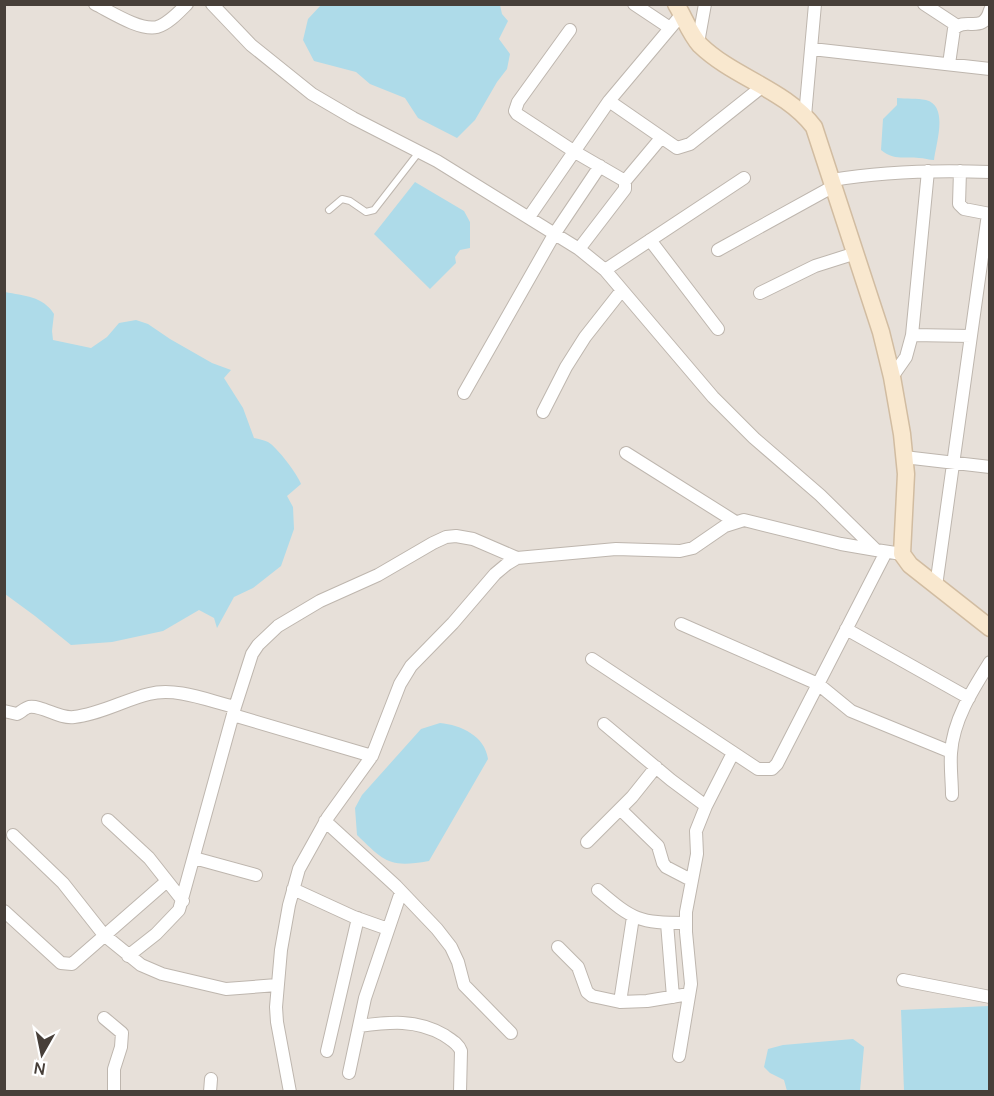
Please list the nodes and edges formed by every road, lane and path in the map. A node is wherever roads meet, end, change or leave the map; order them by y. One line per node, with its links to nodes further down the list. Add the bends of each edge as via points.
1 (95, 4): 2 (street, via 145,27 156,27)
2 (188, 4)
3 (212, 4): 21 (street, via 251,45 312,94)
4 (634, 4): 11 (street)
5 (705, 4): 13 (street)
6 (815, 4): 14 (street)
7 (924, 4): 10 (street)
8 (679, 9): 11 (street); 13 (street)
9 (990, 10): 10 (street, via 980,24)
10 (956, 25): 15 (street)
11 (670, 28): 18 (street)
12 (570, 30): 22 (street, via 515,111)
13 (698, 43): 17 (street)
14 (812, 49): 15 (street); 19 (street)
15 (949, 64): 16 (street)
16 (990, 69)
17 (763, 87): 19 (street); 20 (street, via 684,147 677,148)
18 (609, 101): 20 (street); 22 (street)
19 (805, 116): 29 (street, via 814,127)
20 (661, 138): 28 (street)
21 (420, 152): 30 (lane, via 374,210 366,212 342,199); 32 (street)
22 (575, 152): 23 (street); 32 (street)
23 (600, 166): 28 (street); 33 (street)
24 (928, 171): 25 (street); 29 (street, via 884,172); 43 (street)
25 (960, 171): 26 (street); 31 (street, via 958,204)
26 (990, 172)
27 (744, 178): 34 (street)
28 (625, 181): 35 (street, via 625,189)
29 (833, 183): 36 (street); 37 (street)
30 (329, 210)
31 (989, 214): 38 (street)
32 (530, 217): 33 (street)
33 (555, 233): 35 (street); 46 (street)
34 (650, 240): 39 (street); 42 (street)
35 (579, 249): 39 (street)
36 (718, 250)
37 (856, 253): 41 (street, via 814,266); 45 (street)
38 (986, 255): 44 (street)
39 (604, 270): 40 (street)
40 (622, 290): 47 (street, via 585,337); 53 (street, via 732,418)
41 (760, 293)
42 (718, 328)
43 (912, 335): 44 (street); 45 (street, via 906,357)
44 (971, 336): 50 (street)
45 (892, 377): 49 (street)
46 (464, 393)
47 (543, 412)
48 (626, 453): 52 (street)
49 (904, 457): 50 (street); 53 (street, via 906,474)
50 (954, 463): 51 (street); 55 (street)
51 (990, 467)
52 (734, 522): 53 (street, via 752,521); 54 (street, via 693,548 680,551 616,549)
53 (888, 552): 55 (street); 58 (street)
54 (517, 558): 64 (street, via 473,539 446,537 378,575 320,601 278,626 258,645); 68 (street, via 495,574 411,666)
55 (936, 586): 57 (street)
56 (681, 624): 61 (street)
57 (990, 628)
58 (846, 629): 61 (street); 62 (street)
59 (592, 659): 67 (street)
60 (990, 662): 62 (street)
61 (818, 684): 66 (street, via 850,711); 67 (street, via 772,769 758,769)
62 (969, 698): 66 (street)
63 (4, 711): 64 (street, via 17,714 36,707 75,717 149,693 164,692 180,693)
64 (234, 711): 68 (street); 77 (street)
65 (604, 724): 69 (street)
66 (951, 752): 70 (street)
67 (733, 753): 71 (street)
68 (372, 756): 74 (street)
69 (656, 767): 71 (street); 72 (street)
70 (952, 795)
71 (706, 806): 79 (street, via 696,831 697,854)
72 (621, 809): 76 (street); 79 (street, via 658,846 666,867)
73 (108, 820): 80 (street)
74 (325, 821): 81 (street, via 299,869); 83 (street)
75 (13, 835): 91 (street, via 63,883)
76 (587, 842)
77 (194, 858): 78 (street); 84 (street)
78 (256, 875)
79 (691, 880): 89 (street)
80 (167, 881): 84 (street); 91 (street)
81 (293, 889): 87 (street); 95 (street)
82 (598, 891): 86 (street)
83 (401, 892): 90 (street); 102 (street, via 451,947 464,985)
84 (183, 901): 93 (street, via 173,919)
85 (4, 911): 91 (street, via 67,965 78,961)
86 (633, 917): 88 (street); 99 (street)
87 (358, 918): 90 (street); 103 (street)
88 (667, 923): 89 (street); 97 (street)
89 (686, 923): 96 (street)
90 (388, 929): 101 (street)
91 (104, 935): 93 (street)
92 (558, 947): 99 (street, via 578,967 589,995)
93 (128, 956): 95 (street, via 162,974 208,986 226,989)
94 (903, 980): 98 (street)
95 (278, 985): 107 (street, via 277,1022)
96 (689, 994): 97 (street); 104 (street)
97 (673, 997): 99 (street)
98 (990, 997)
99 (620, 1002)
100 (104, 1018): 106 (street, via 122,1033 114,1069)
101 (359, 1026): 105 (street); 108 (street, via 420,1024 453,1041 461,1051)
102 (511, 1033)
103 (327, 1051)
104 (679, 1056)
105 (349, 1073)
106 (114, 1092)
107 (290, 1092)
108 (460, 1092)

